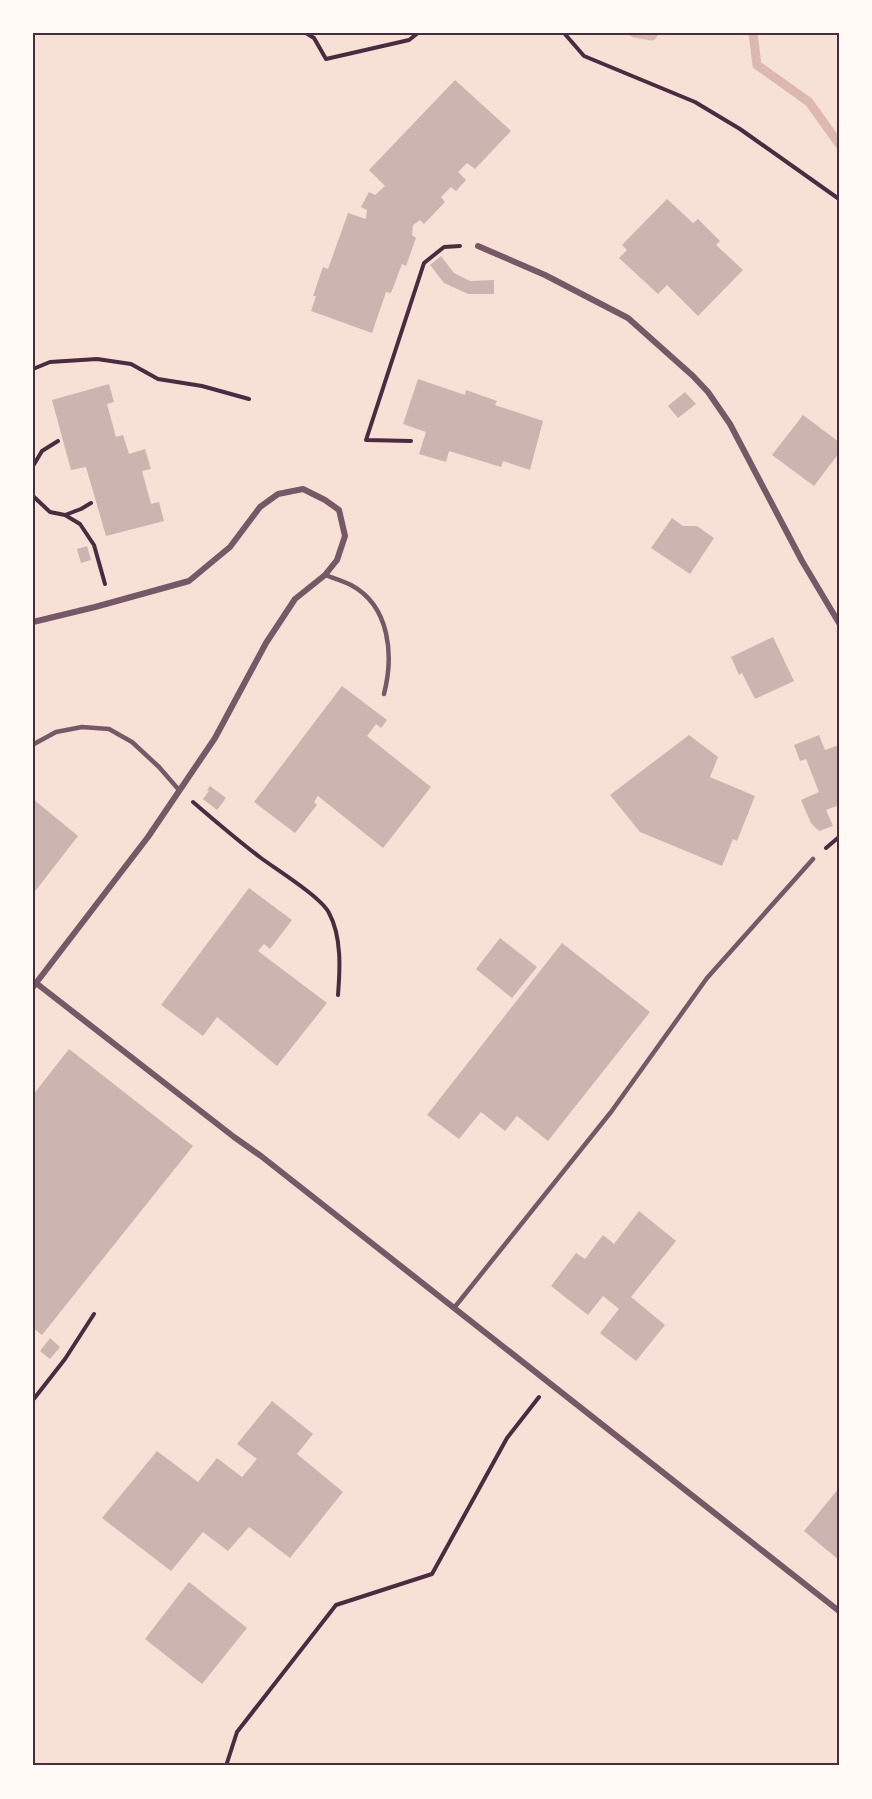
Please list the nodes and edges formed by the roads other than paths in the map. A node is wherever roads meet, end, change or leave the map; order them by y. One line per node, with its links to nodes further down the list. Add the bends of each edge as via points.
1 (478, 246): 4 (street, via 628,318 693,376 730,424)
2 (325, 575): 3 (street, via 337,560 345,536 339,510 303,489 278,494 260,507 230,547 189,581); 5 (lane, via 352,586 372,603 383,621 388,656); 7 (street, via 295,599 266,643 215,738)
3 (33, 622)
4 (839, 623)
5 (384, 694)
6 (34, 744): 7 (lane, via 56,732 82,727 109,729 132,742)
7 (179, 790): 9 (street, via 148,837)
8 (813, 859): 10 (lane, via 707,978 611,1112)
9 (34, 985): 10 (street)
10 (454, 1308): 11 (street)
11 (839, 1611)

